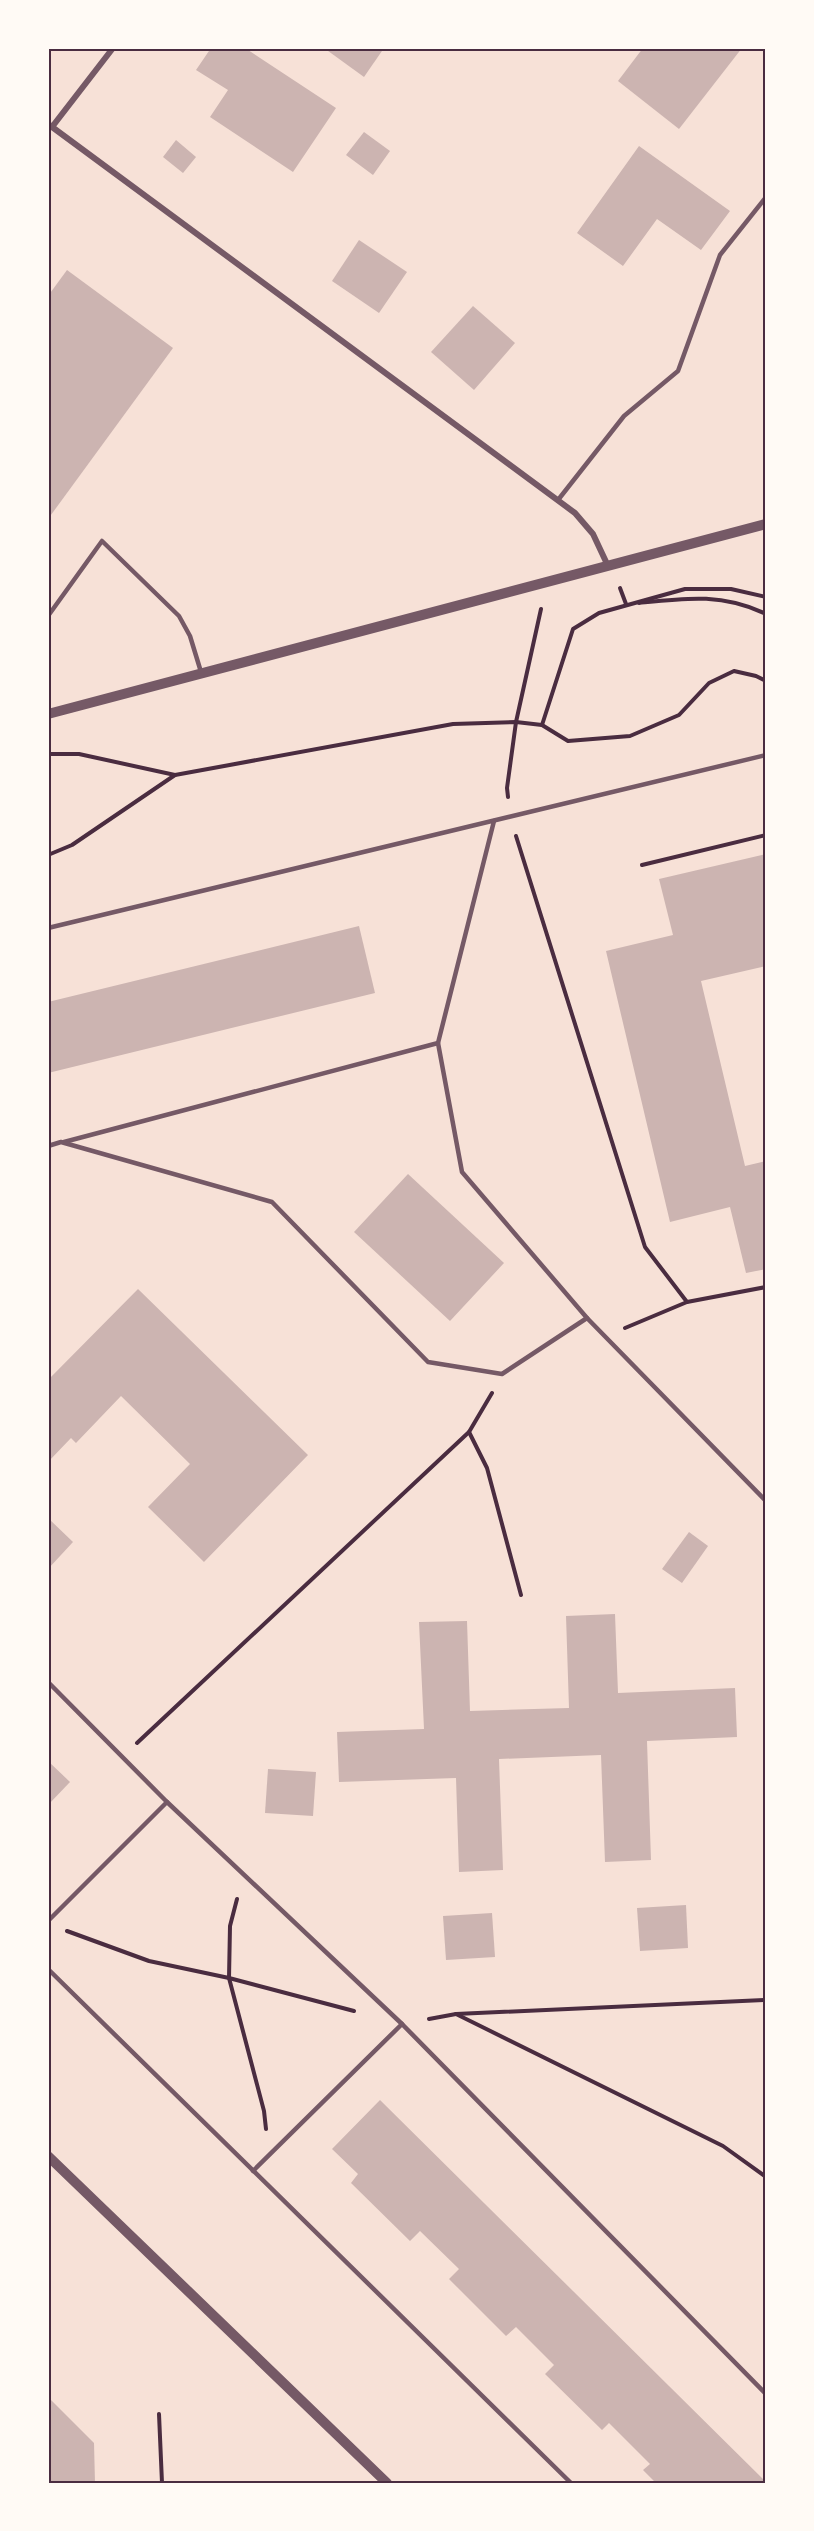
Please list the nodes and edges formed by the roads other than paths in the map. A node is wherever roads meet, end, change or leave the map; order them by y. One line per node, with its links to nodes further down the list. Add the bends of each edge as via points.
1 (113, 48): 2 (street)
2 (50, 125): 4 (street)
3 (766, 197): 4 (lane, via 720,255 678,371 624,416)
4 (558, 500): 6 (street, via 593,534)
5 (766, 524): 6 (street)
6 (608, 566): 8 (street)
7 (48, 616): 8 (lane, via 102,541 179,616 190,636)
8 (201, 673): 9 (street)
9 (48, 714)
10 (766, 755): 11 (lane)
11 (494, 821): 12 (lane); 13 (lane)
12 (48, 928)
13 (438, 1043): 14 (lane); 16 (lane, via 462,1172)
14 (61, 1142): 15 (lane); 16 (lane, via 272,1202 428,1362 502,1374)
15 (48, 1146)
16 (587, 1318): 17 (lane)
17 (766, 1501)
18 (48, 1682): 19 (lane)
19 (167, 1802): 20 (lane); 22 (lane)
20 (48, 1921)
21 (48, 1970): 24 (lane)
22 (402, 2024): 24 (lane); 25 (lane)
23 (48, 2156): 26 (street)
24 (253, 2171): 27 (lane)
25 (766, 2394)
26 (387, 2483)
27 (571, 2483)

